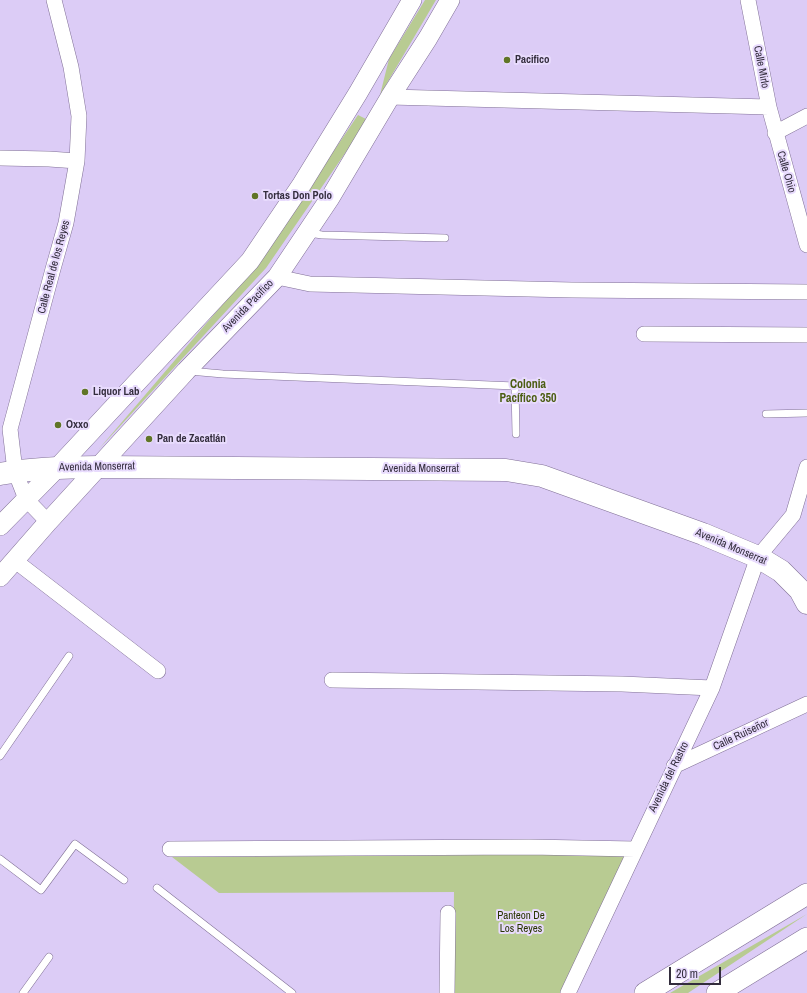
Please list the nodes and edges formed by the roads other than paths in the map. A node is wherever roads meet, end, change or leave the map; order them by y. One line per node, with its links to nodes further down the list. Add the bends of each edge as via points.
1 (54, 0): 11 (street, Calle Real de los Reyes, via 71,67 79,116)
2 (412, 0): 5 (street)
3 (450, 0): 6 (street, Avenida Pacífico)
4 (748, 0): 7 (street, Calle Mirlo)
5 (358, 93): 6 (street); 23 (street, via 302,184 250,261)
6 (386, 103): 7 (street); 12 (street, Avenida Pacífico)
7 (769, 107): 9 (street, Calle Mirlo)
8 (807, 116): 9 (street)
9 (775, 133): 14 (street, Calle Ohio)
10 (0, 158): 11 (street)
11 (77, 161): 26 (street, Calle Real de los Reyes, via 66,224 10,429)
12 (307, 232): 13 (lane, via 322,235); 15 (street, Avenida Pacífico)
13 (445, 238)
14 (807, 245)
15 (277, 277): 16 (street, via 310,284); 19 (street, Avenida Pacífico)
16 (807, 292)
17 (644, 334): 18 (street)
18 (807, 335)
19 (186, 371): 22 (lane, via 515,386); 24 (street, Avenida Pacífico)
20 (807, 413): 21 (lane)
21 (766, 414)
22 (516, 434)
23 (58, 467): 24 (main road, Avenida Monserrat); 26 (main road, Avenida Monserrat); 27 (street)
24 (100, 467): 30 (street, Avenida Pacífico); 32 (main road, Avenida Monserrat, via 506,470 542,476)
25 (807, 467): 29 (street)
26 (8, 472): 27 (street, Calle Real de los Reyes)
27 (26, 499): 30 (street, Calle Real de los Reyes); 31 (street)
28 (807, 507): 29 (street)
29 (792, 515): 32 (street, Avenida del Rastro)
30 (48, 522): 33 (street, Avenida Pacífico)
31 (0, 526)
32 (758, 557): 35 (main road, Avenida Monserrat, via 781,571 800,590); 39 (street, Avenida del Rastro)
33 (14, 560): 34 (street, Avenida Pacífico); 37 (street)
34 (0, 577)
35 (807, 603)
36 (69, 656): 41 (lane)
37 (158, 671)
38 (332, 680): 39 (street, via 622,684)
39 (712, 688): 42 (street, Avenida del Rastro)
40 (807, 704): 42 (street, Calle Ruiseñor)
41 (0, 756)
42 (674, 766): 44 (street, Avenida del Rastro)
43 (170, 849): 44 (street)
44 (635, 849): 55 (street, Avenida del Rastro)
45 (0, 859): 46 (lane, via 41,890 75,844)
46 (124, 880)
47 (157, 888): 53 (lane)
48 (807, 894): 56 (main road)
49 (448, 913): 54 (street)
50 (805, 944): 57 (main road)
51 (49, 957): 52 (lane)
52 (23, 993)
53 (292, 993)
54 (447, 993)
55 (568, 993)
56 (644, 993)
57 (717, 993)

